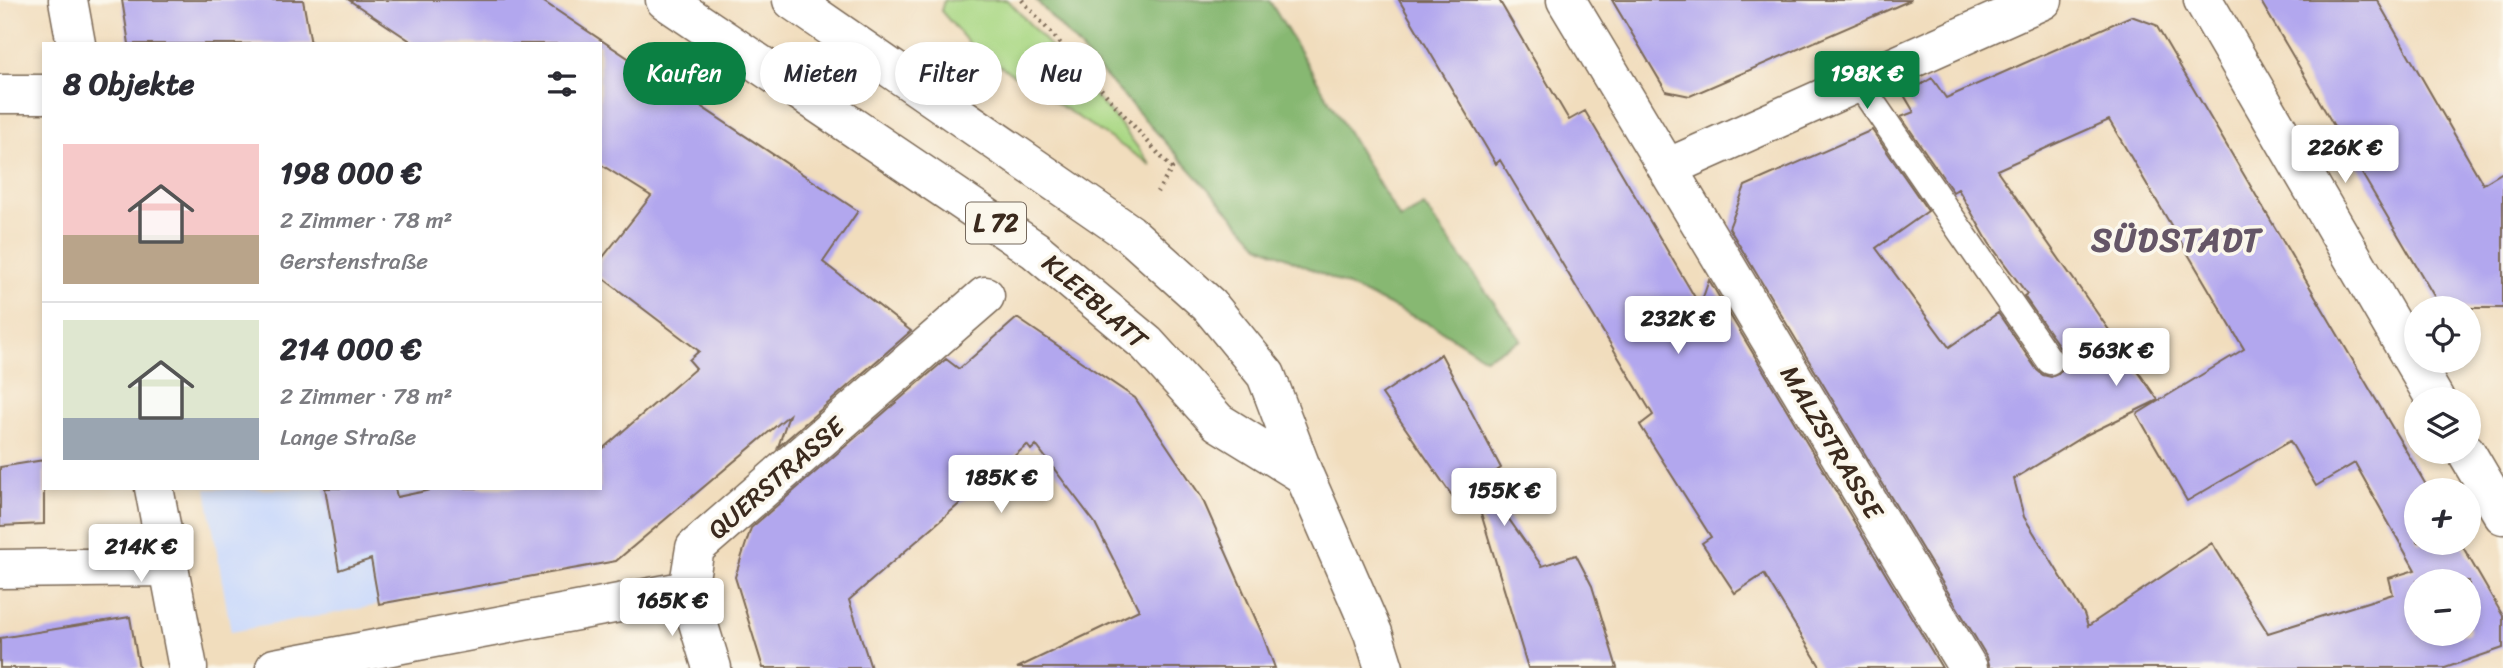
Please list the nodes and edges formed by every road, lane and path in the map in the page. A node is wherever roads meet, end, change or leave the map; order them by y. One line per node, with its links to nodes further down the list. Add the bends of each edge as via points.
1 (68, 0): 8 (street)
2 (665, 0): 18 (street, KLEEBLATT / L 72, via 1035,250 1147,344 1218,422)
3 (792, 0): 18 (street, L 72, via 1129,233 1209,305 1266,375)
4 (1022, 0): 13 (path)
5 (1566, 0): 12 (street, MALZSTRASSE)
6 (2043, 0): 9 (street)
7 (2203, 0): 16 (street)
8 (76, 42)
9 (1858, 82): 12 (street); 15 (lane)
10 (0, 94): 11 (street)
11 (42, 94)
12 (1667, 168): 28 (street, MALZSTRASSE)
13 (1172, 169)
14 (985, 296): 23 (street, QUERSTRASSE, via 695,548)
15 (2050, 361)
16 (2428, 387)
17 (2473, 464): 20 (street)
18 (1304, 475): 27 (street, L 72)
19 (155, 490): 21 (street)
20 (2503, 515)
21 (168, 567): 22 (street); 24 (street)
22 (0, 569)
23 (688, 590): 25 (street); 26 (street)
24 (188, 668)
25 (275, 668)
26 (712, 668)
27 (1384, 668)
28 (1968, 668)

